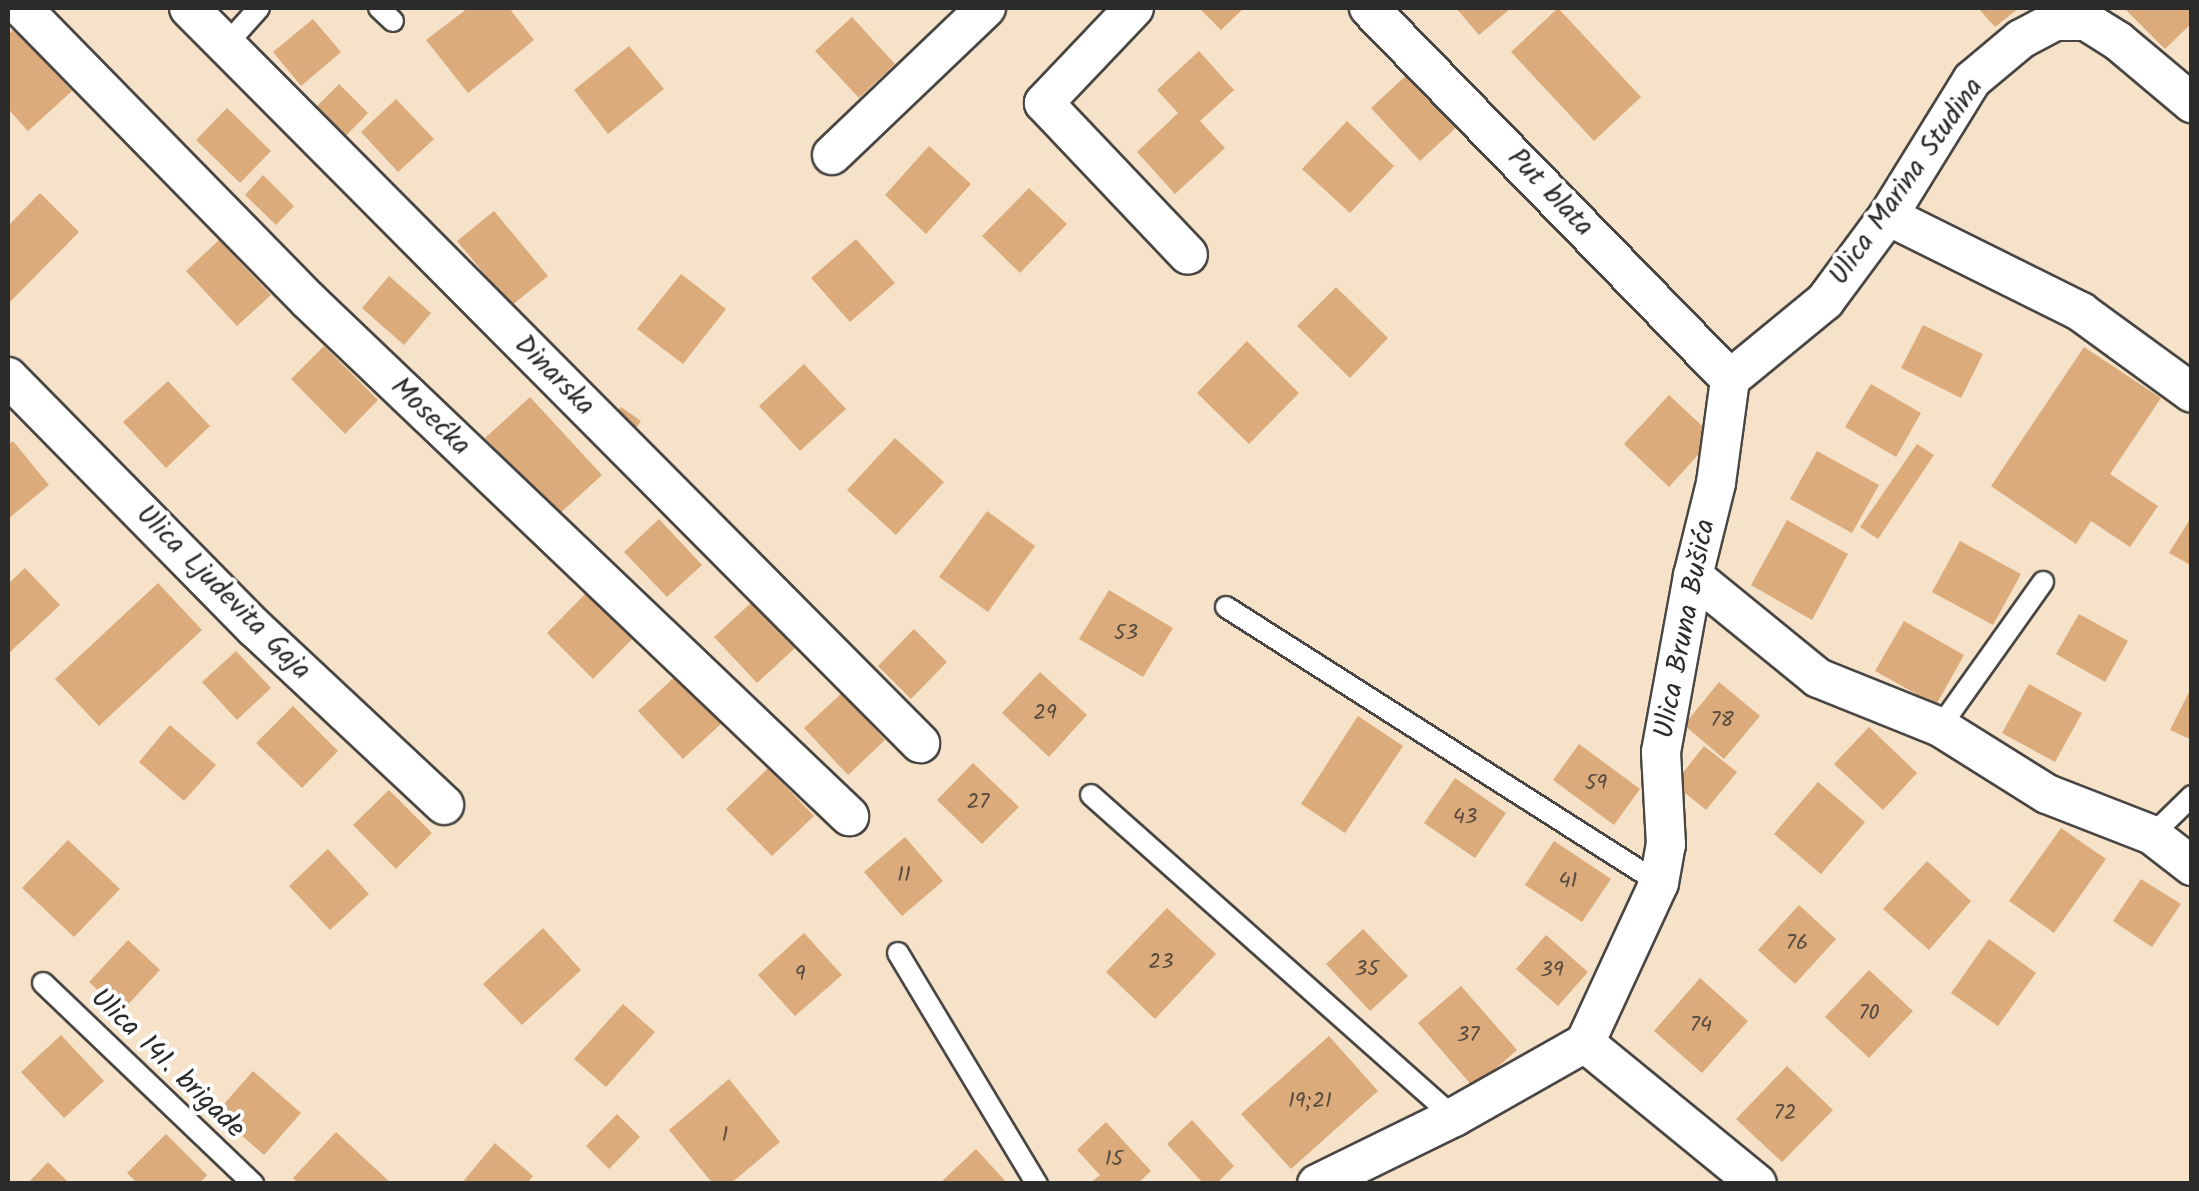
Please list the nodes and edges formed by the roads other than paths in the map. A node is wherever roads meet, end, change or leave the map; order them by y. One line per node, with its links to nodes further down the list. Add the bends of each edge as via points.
1 (22, 8): 24 (street, Mosećka, via 308,300)
2 (189, 8): 8 (street, Dinarska)
3 (260, 8): 8 (lane)
4 (986, 8): 10 (street)
5 (1134, 8): 12 (street, via 1044,102)
6 (1370, 8): 14 (street, Put blata)
7 (2081, 14): 9 (street, Ulica Marina Studina); 11 (street, Ulica Marina Studina, via 2020,38 1972,80)
8 (226, 46): 20 (street, Dinarska)
9 (2192, 103)
10 (832, 155)
11 (1888, 216): 14 (street, Ulica Marina Studina, via 1825,301); 15 (street, via 2080,312)
12 (1188, 255)
13 (8, 376): 23 (street, Ulica Ljudevita Gaja, via 255,628)
14 (1730, 379): 16 (street, Ulica Bruna Bušića, via 1716,483)
15 (2192, 393)
16 (1692, 576): 19 (street, via 1818,678); 27 (street, Ulica Bruna Bušića, via 1661,752 1666,844)
17 (2043, 582): 19 (lane)
18 (1226, 607): 27 (lane)
19 (1940, 727): 25 (street, via 2047,794)
20 (920, 743)
21 (1091, 796): 31 (lane)
22 (2192, 796): 25 (lane)
23 (444, 806)
24 (849, 816)
25 (2152, 835): 26 (street)
26 (2192, 866)
27 (1658, 884): 30 (street, Ulica Bruna Bušića)
28 (898, 953): 33 (lane)
29 (43, 984): 32 (lane, Ulica 141. brigade)
30 (1584, 1043): 31 (street); 35 (street)
31 (1454, 1117): 34 (street)
32 (252, 1184)
33 (1037, 1184)
34 (1317, 1184)
35 (1757, 1184)

